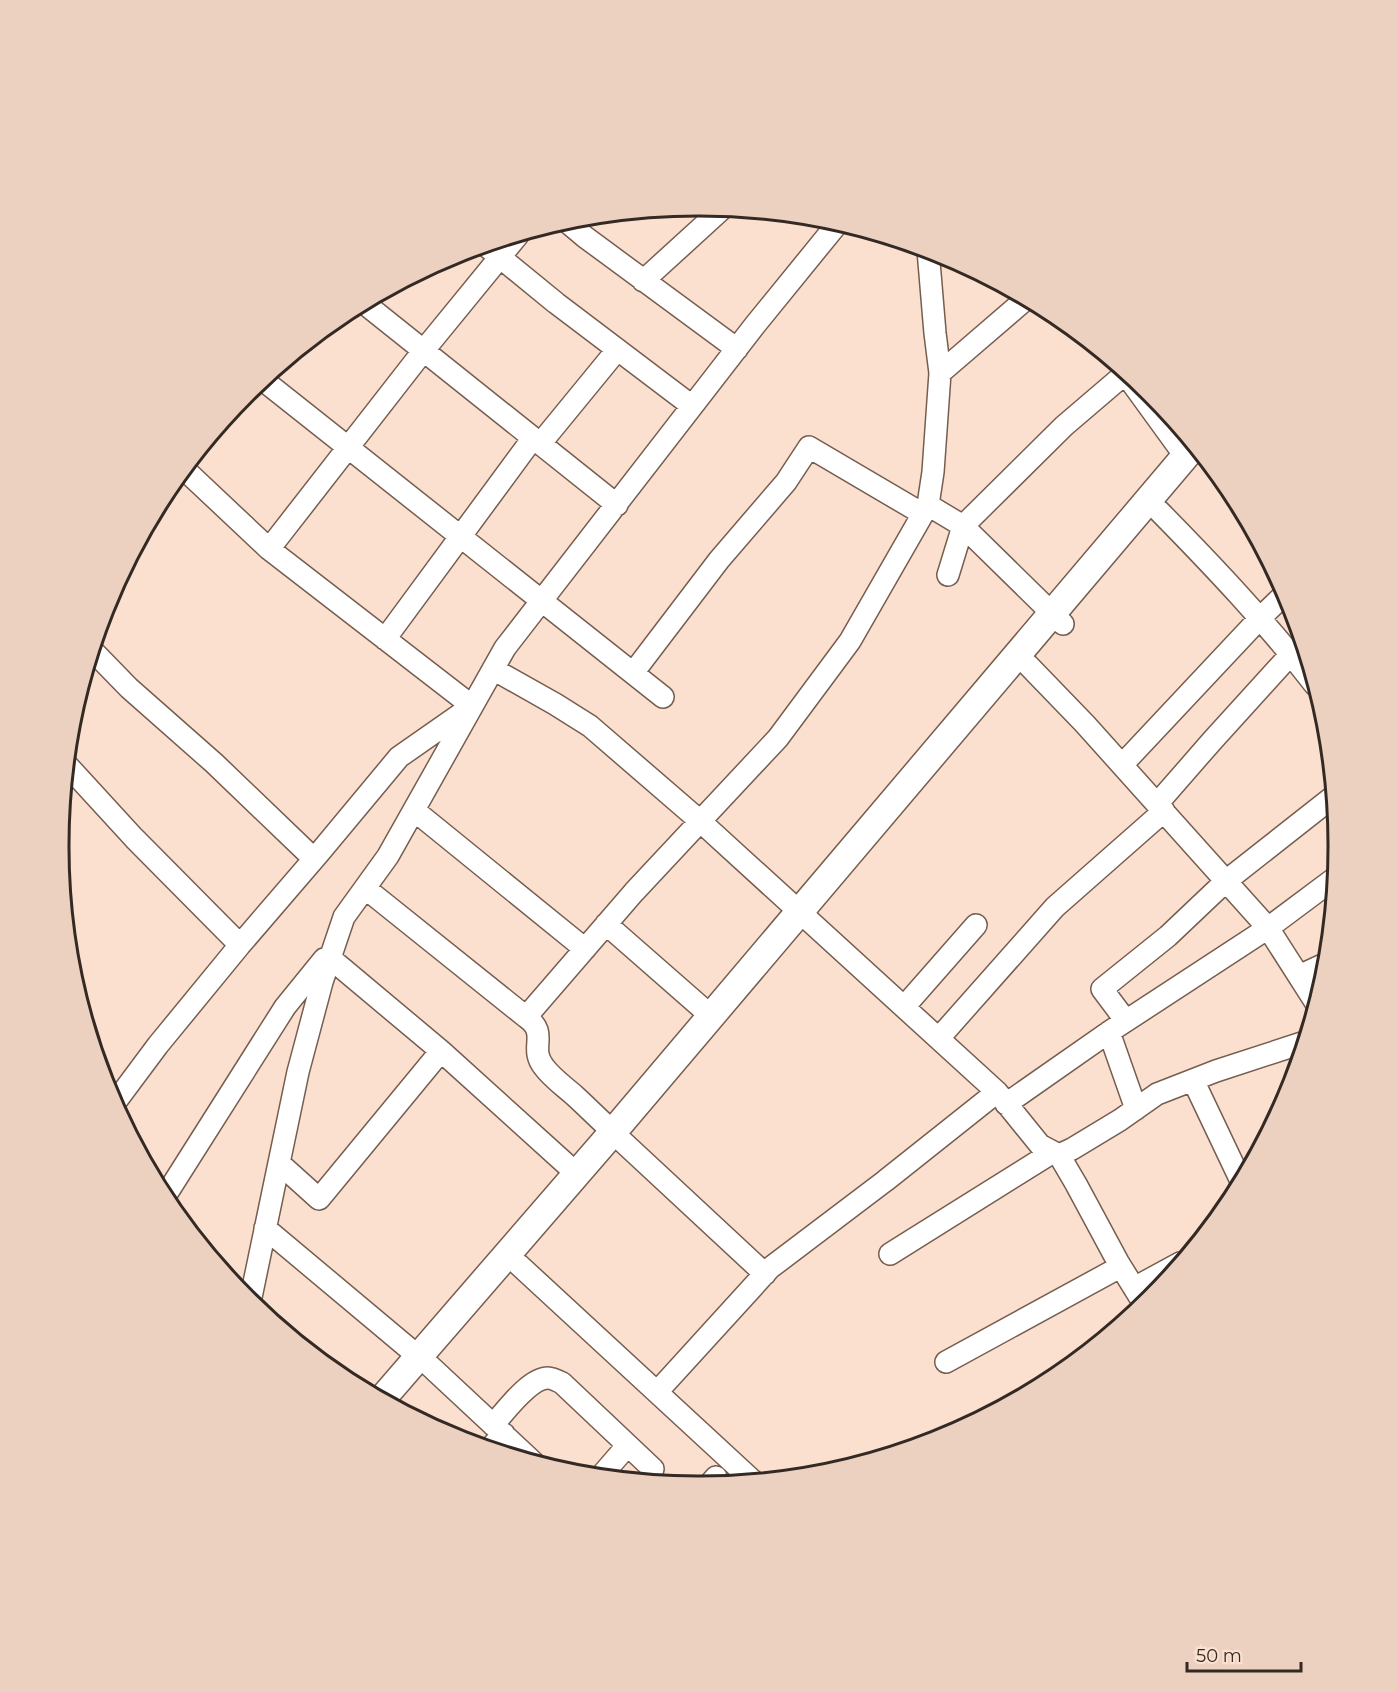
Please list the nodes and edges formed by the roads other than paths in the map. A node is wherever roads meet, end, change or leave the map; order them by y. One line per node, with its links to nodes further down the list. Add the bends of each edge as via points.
1 (713, 217): 6 (street)
2 (576, 229): 6 (street)
3 (831, 231): 9 (street)
4 (493, 252): 10 (street); 11 (street)
5 (929, 260): 12 (street)
6 (643, 281): 9 (street)
7 (1019, 305): 12 (street)
8 (371, 309): 10 (street)
9 (737, 349): 15 (street)
10 (424, 350): 16 (street); 17 (street)
11 (617, 350): 15 (street); 16 (street)
12 (940, 373): 22 (street, via 933,472)
13 (1119, 378): 24 (street, via 1064,426)
14 (270, 385): 17 (street)
15 (692, 406): 21 (street)
16 (537, 441): 21 (street); 25 (street)
17 (349, 448): 25 (street); 26 (street)
18 (1192, 456): 23 (main road)
19 (1192, 456): 31 (main road)
20 (190, 475): 26 (street)
21 (617, 505): 28 (street)
22 (925, 510): 24 (street); 38 (street, via 809,447 786,482 719,560); 46 (street, via 850,641 778,738)
23 (1159, 511): 30 (street); 31 (main road)
24 (963, 526): 27 (street); 31 (street)
25 (460, 536): 28 (street); 32 (street)
26 (269, 549): 32 (street)
27 (948, 575)
28 (542, 601): 36 (street); 38 (street)
29 (1278, 601): 30 (street)
30 (1260, 618): 33 (street); 41 (street)
31 (1058, 619): 35 (main road); 51 (main road)
32 (385, 639): 40 (street)
33 (1291, 654): 37 (street); 44 (street, via 1212,741)
34 (98, 656): 47 (street)
35 (1028, 665): 41 (street); 51 (main road)
36 (493, 669): 40 (street); 46 (street, via 590,726)
37 (1303, 669)
38 (633, 673): 39 (street)
39 (663, 697)
40 (472, 706): 45 (street); 47 (street, via 399,757)
41 (1122, 765): 44 (street)
42 (73, 773): 55 (street)
43 (1327, 802): 48 (street)
44 (1161, 808): 48 (street); 65 (street, via 1055,907)
45 (415, 811): 50 (street); 56 (street)
46 (700, 821): 51 (street); 52 (street)
47 (314, 859): 55 (street)
48 (1226, 881): 54 (street); 64 (street, via 1168,936 1101,989)
49 (1327, 884): 54 (street)
50 (365, 888): 57 (street, via 344,917); 63 (street)
51 (805, 917): 61 (street); 62 (main road); 72 (main road)
52 (606, 924): 56 (street); 62 (street)
53 (976, 925): 61 (street)
54 (1268, 928): 59 (street); 64 (street)
55 (240, 945): 69 (street)
56 (585, 948): 63 (street)
57 (331, 953): 67 (street); 74 (street, via 298,1072); 77 (street, via 285,1007)
58 (1316, 968): 59 (street)
59 (1299, 976): 60 (street)
60 (1310, 994)
61 (904, 1007): 65 (street)
62 (711, 1016): 72 (main road)
63 (526, 1017): 72 (street, via 539,1033 537,1052 544,1067)
64 (1118, 1027): 70 (street); 71 (street)
65 (939, 1038): 70 (street)
66 (1296, 1045): 68 (street)
67 (441, 1052): 74 (street, via 320,1199); 76 (street)
68 (1193, 1080): 71 (street, via 1157,1094); 75 (street)
69 (121, 1095)
70 (1002, 1098): 73 (street, via 1040,1145); 82 (street, via 885,1181)
71 (1136, 1109): 73 (street, via 1072,1149)
72 (618, 1137): 76 (main road); 80 (main road); 82 (street)
73 (1056, 1153): 79 (street); 81 (street)
74 (279, 1163): 78 (street)
75 (1237, 1173)
76 (577, 1174): 85 (main road)
77 (170, 1188)
78 (265, 1228): 83 (street); 85 (street)
79 (890, 1254)
80 (519, 1265): 85 (main road); 87 (street)
81 (1120, 1267): 84 (street); 86 (street)
82 (765, 1274): 87 (street)
83 (249, 1286)
84 (1139, 1296)
85 (425, 1362): 88 (main road); 89 (main road); 90 (street)
86 (946, 1362)
87 (657, 1392): 95 (street)
88 (388, 1393)
89 (399, 1400)
90 (496, 1436): 91 (street, via 529,1387 549,1377 561,1383); 92 (street)
91 (627, 1446): 93 (street); 94 (street)
92 (512, 1447)
93 (607, 1469)
94 (652, 1469)
95 (745, 1474)

